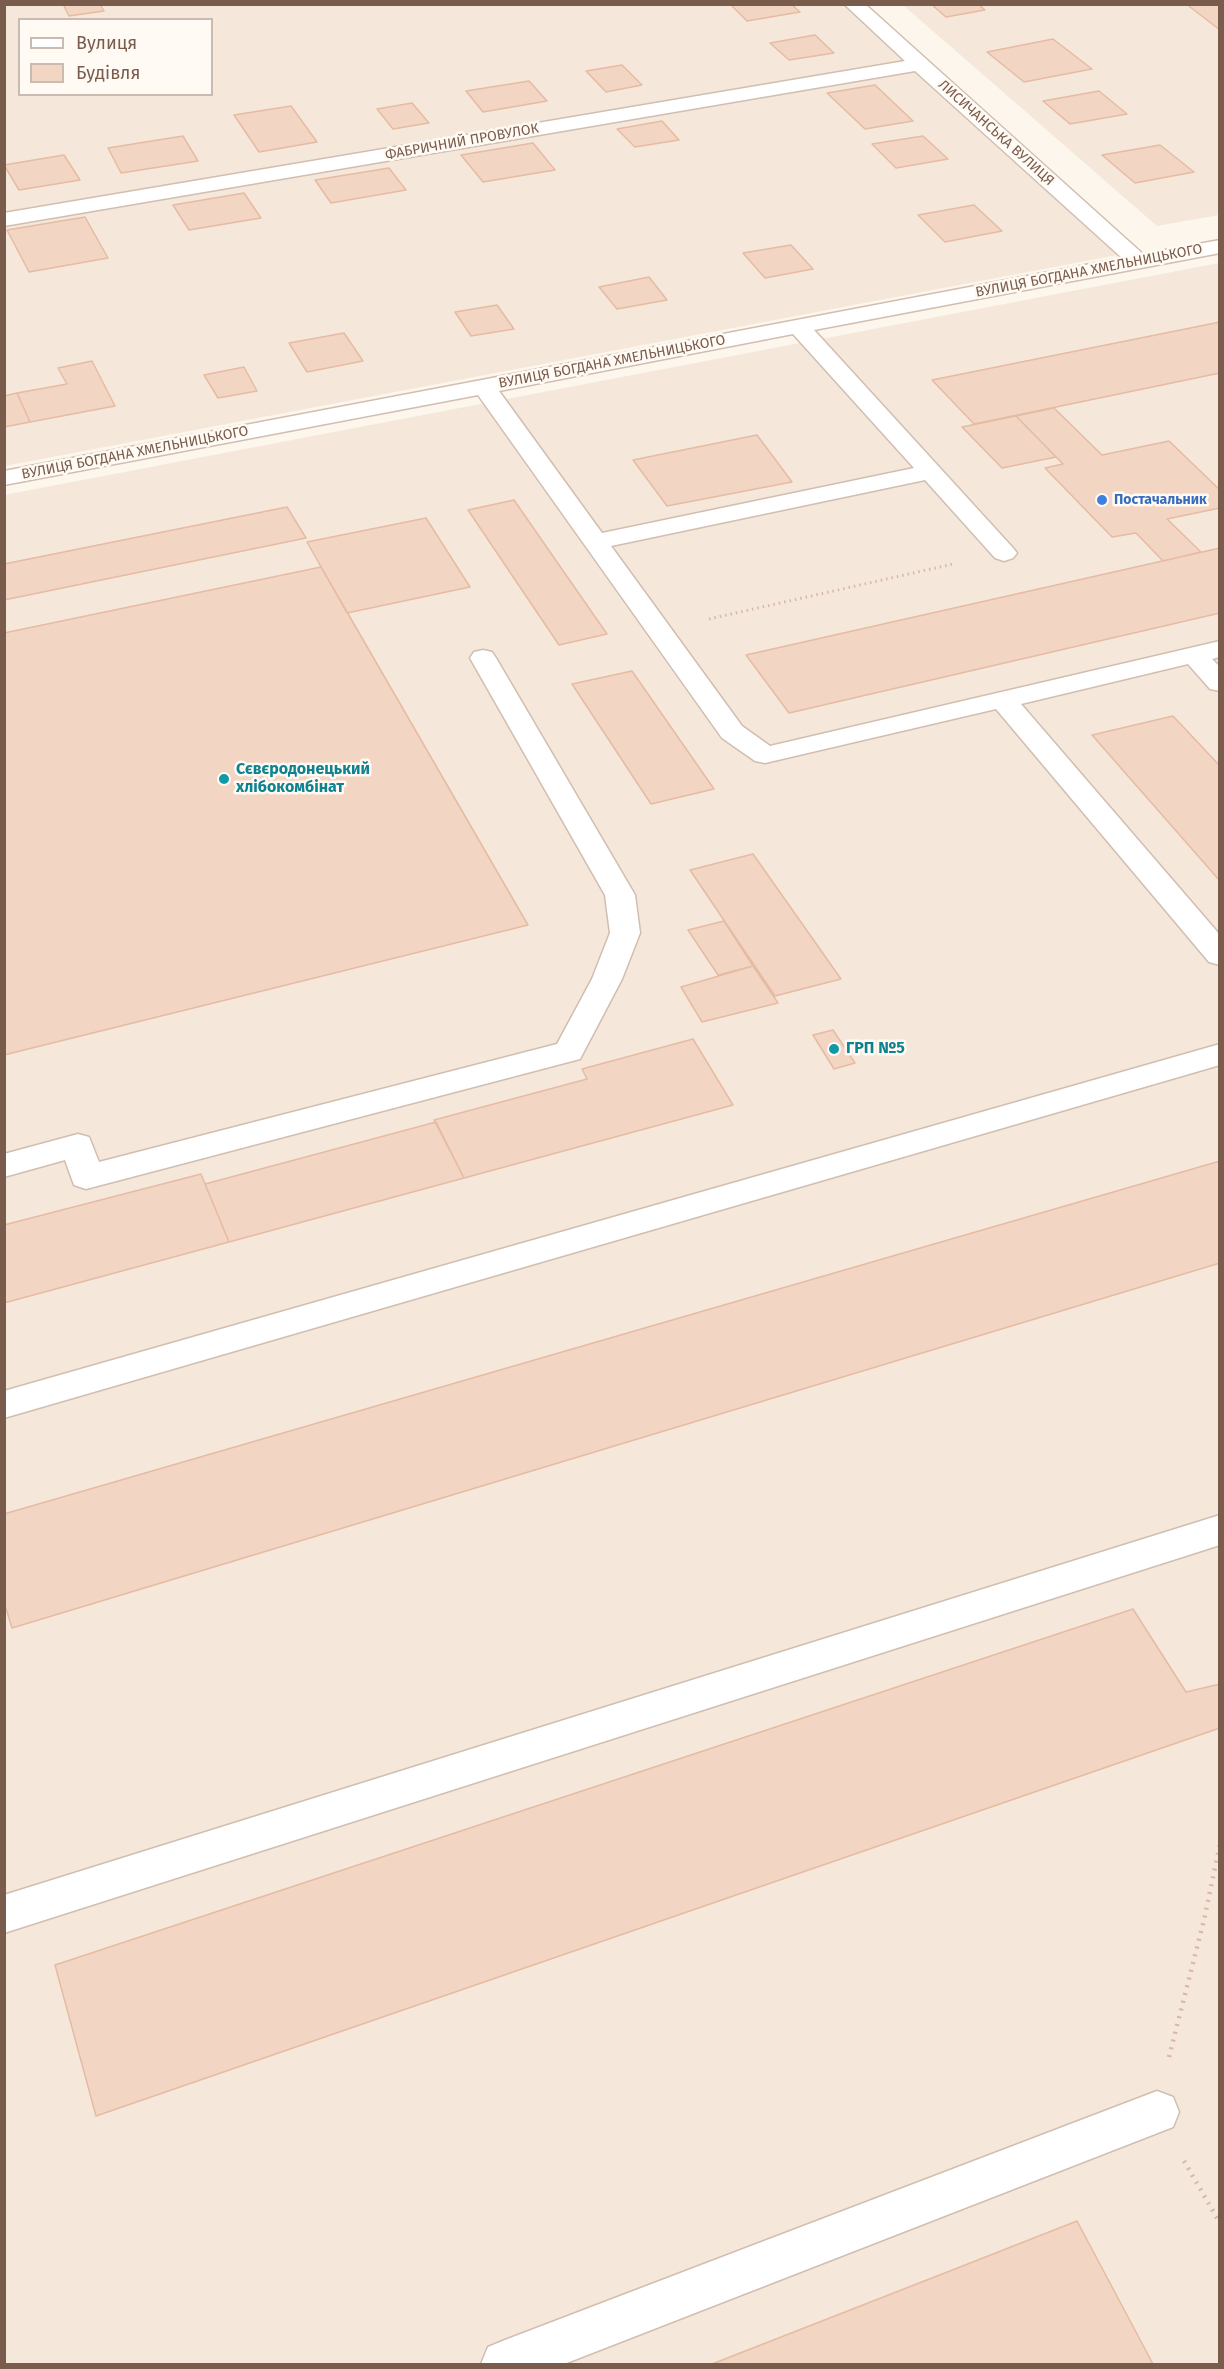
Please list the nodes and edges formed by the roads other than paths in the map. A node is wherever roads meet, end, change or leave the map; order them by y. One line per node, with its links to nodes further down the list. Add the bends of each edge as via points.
1 (854, 4): 2 (street, ЛИСИЧАНСЬКА ВУЛИЦЯ)
2 (920, 64): 3 (street, ФАБРИЧНИЙ ПРОВУЛОК); 5 (street, ЛИСИЧАНСЬКА ВУЛИЦЯ)
3 (4, 220)
4 (1220, 246): 5 (street, ВУЛИЦЯ БОГДАНА ХМЕЛЬНИЦЬКОГО)
5 (1138, 261): 6 (street, ВУЛИЦЯ БОГДАНА ХМЕЛЬНИЦЬКОГО)
6 (798, 326): 7 (street, ВУЛИЦЯ БОГДАНА ХМЕЛЬНИЦЬКОГО); 8 (street)
7 (484, 387): 9 (street, ВУЛИЦЯ БОГДАНА ХМЕЛЬНИЦЬКОГО); 10 (street)
8 (930, 472): 10 (street); 11 (street)
9 (4, 478)
10 (596, 542): 16 (street, via 732,732 765,755)
11 (1004, 553)
12 (1220, 649): 13 (street)
13 (1194, 655): 15 (street); 16 (street)
14 (483, 657): 19 (street, via 621,895 624,933 607,979 569,1052 86,1177 78,1145)
15 (1220, 683)
16 (1002, 699): 17 (street)
17 (1220, 955)
18 (1220, 1054): 20 (street)
19 (4, 1166)
20 (4, 1405)
21 (1220, 1530): 22 (street)
22 (4, 1914)
23 (1157, 2112): 24 (street)
24 (505, 2364)

